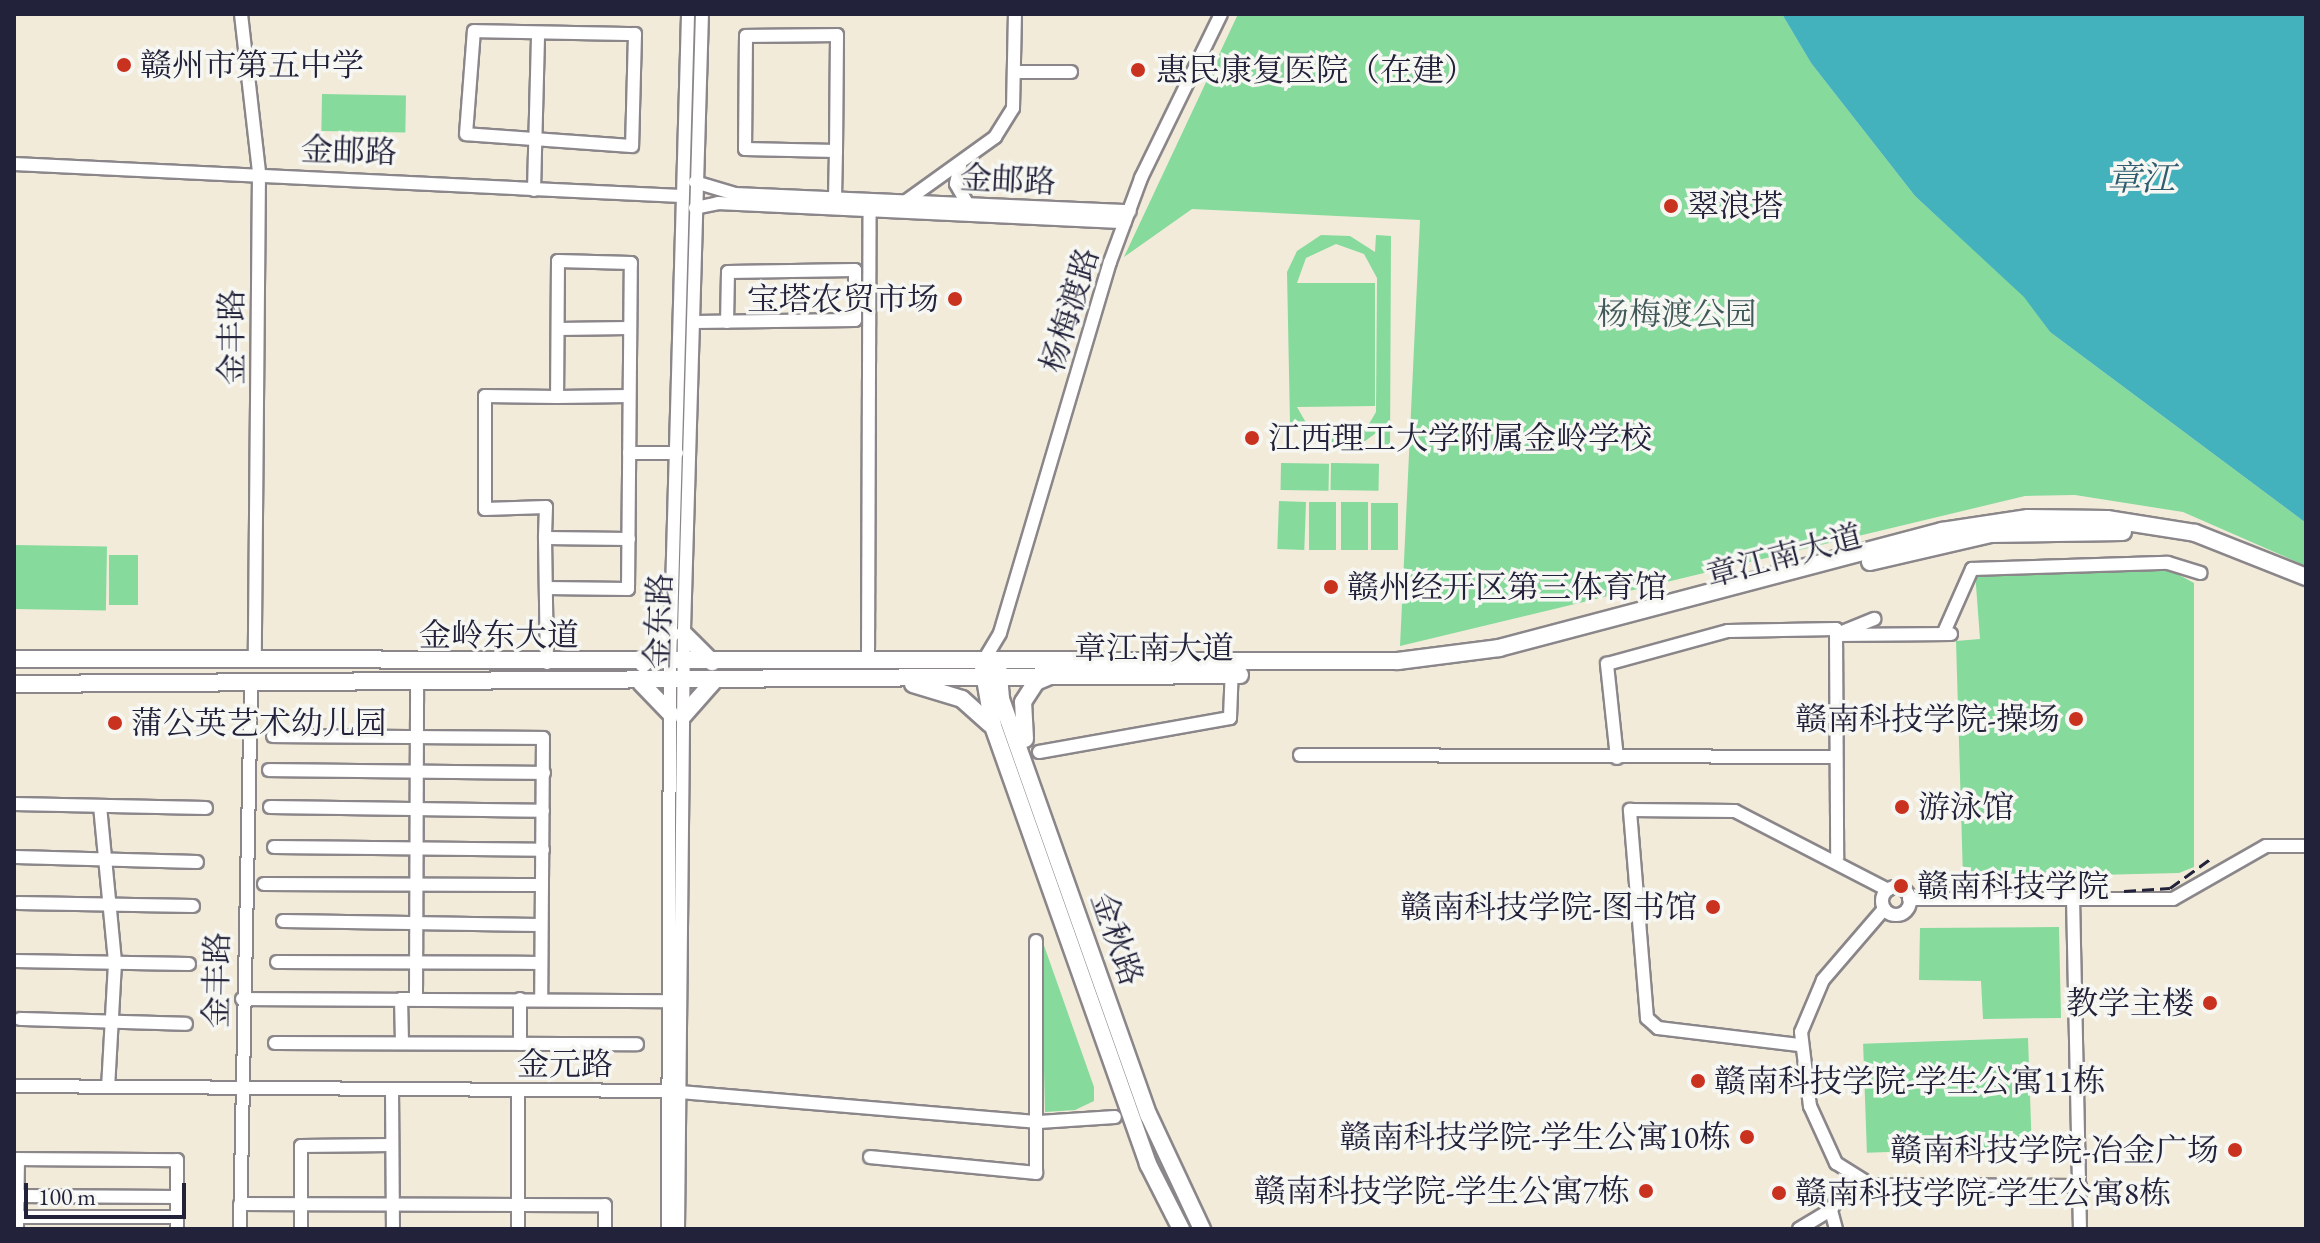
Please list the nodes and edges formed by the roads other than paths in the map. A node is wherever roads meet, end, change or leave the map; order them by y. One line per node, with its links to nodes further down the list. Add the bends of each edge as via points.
1 (241, 14): 13 (street, 金丰路)
2 (688, 14): 16 (street, 金东路)
3 (702, 14): 14 (street, 金东路)
4 (1015, 14): 7 (street)
5 (1221, 14): 22 (street, 杨梅渡路)
6 (538, 33): 9 (street); 9 (street, via 474,31 466,134); 9 (street, via 635,34 632,146)
7 (1015, 72): 8 (street); 12 (street, via 1008,118)
8 (1071, 72)
9 (536, 139): 15 (street)
10 (836, 151): 10 (street, via 837,35 746,36 745,149); 17 (street)
11 (14, 164): 13 (street, 金邮路)
12 (960, 166): 18 (street); 19 (street, via 956,184)
13 (259, 173): 15 (street, 金邮路); 43 (street, 金丰路)
14 (695, 182): 17 (street, 金邮路, via 735,194); 21 (street, 金东路)
15 (534, 190): 16 (street, 金邮路)
16 (681, 196): 30 (street, 金东路)
17 (835, 198): 20 (street, 金邮路)
18 (906, 201): 19 (street, 金邮路); 20 (street, 金邮路)
19 (967, 203): 22 (street, 金邮路)
20 (870, 205): 21 (street, 金邮路); 22 (street, 金邮路); 42 (street)
21 (695, 208): 23 (street, 金东路)
22 (1128, 216): 48 (street, 杨梅渡路)
23 (694, 322): 24 (street); 39 (street, 金东路)
24 (727, 322): 24 (street, via 855,320 855,270 728,272)
25 (629, 328): 26 (street); 26 (street, via 631,263 558,261); 27 (street)
26 (558, 329): 28 (street)
27 (629, 396): 28 (street); 29 (street)
28 (557, 397): 32 (street, via 485,396 485,509 546,507)
29 (629, 453): 30 (street); 33 (street)
30 (677, 453): 39 (street, 金东路)
31 (1989, 528): 35 (main road, 章江南大道, via 2054,517 2140,523 2221,541); 37 (main road, 章江南大道, via 2169,538 2247,561); 49 (main road, 章江南大道, via 1445,662)
32 (545, 538): 33 (street); 36 (street)
33 (629, 539): 36 (street, via 628,589)
34 (2201, 573): 40 (street, via 2168,563 1972,569 1948,632)
35 (2306, 577)
36 (546, 588): 44 (street)
37 (2306, 590)
38 (1875, 619): 40 (street)
39 (677, 634): 45 (main road); 46 (street, 金东路); 47 (main road, via 699,656)
40 (1836, 635): 64 (street); 65 (street, via 1728,631 1607,664)
41 (14, 659): 43 (main road, 金岭东大道)
42 (868, 659): 47 (main road, 金岭东大道); 48 (main road, 金岭东大道)
43 (255, 661): 44 (main road, 金岭东大道)
44 (547, 663): 45 (main road, 金岭东大道)
45 (642, 664): 46 (main road, 金岭东大道)
46 (677, 664): 47 (main road, 金岭东大道); 54 (street, 金东路)
47 (721, 664)
48 (990, 668): 49 (main road, 章江南大道); 50 (main road, 章江南大道); 51 (main road, 金岭东大道); 59 (main road, 金秋路); 67 (main road, 金秋路)
49 (1232, 670): 50 (main road, 章江南大道); 62 (street, via 1230,718)
50 (1051, 676): 67 (main road, via 1036,682 1023,702)
51 (888, 678): 52 (main road, 金岭东大道); 59 (main road, via 962,699)
52 (715, 681): 54 (main road, 金岭东大道); 58 (main road)
53 (639, 682): 54 (main road, 金岭东大道); 55 (main road, 金岭东大道); 58 (main road)
54 (676, 682): 58 (street, 金东路)
55 (417, 683): 57 (main road, 金岭东大道); 61 (street)
56 (14, 684): 57 (main road, 金岭东大道)
57 (251, 685): 104 (street, 金丰路)
58 (676, 714): 109 (street, 金东路); 123 (street, 金东路)
59 (993, 726): 146 (main road, 金秋路, via 1148,1164)
60 (273, 736): 61 (street)
61 (417, 736): 68 (street); 69 (street, via 543,738)
62 (1039, 752)
63 (1300, 755): 65 (street, via 1499,751)
64 (1836, 757): 65 (street); 81 (street)
65 (1617, 758)
66 (269, 770): 68 (street)
67 (1031, 772): 147 (main road, 金秋路, via 1149,1116)
68 (416, 773): 69 (street); 74 (street)
69 (544, 773): 75 (street)
70 (14, 804): 71 (street)
71 (100, 806): 73 (street); 82 (street)
72 (270, 807): 74 (street)
73 (206, 808)
74 (416, 811): 75 (street); 78 (street)
75 (543, 811): 79 (street)
76 (2306, 846): 88 (street, via 2266,846 2173,899)
77 (274, 847): 78 (street)
78 (416, 849): 79 (street); 86 (street)
79 (543, 850): 85 (street)
80 (16, 857): 82 (street)
81 (1837, 858): 87 (street, via 1854,877); 117 (street, via 1735,811 1630,810 1647,1018 1658,1028)
82 (107, 860): 83 (street); 91 (street)
83 (197, 862)
84 (264, 884): 86 (street)
85 (542, 885): 86 (street); 96 (street)
86 (416, 886): 95 (street)
87 (1888, 890): 89 (street, via 1899,888); 93 (street)
88 (2073, 897): 89 (street); 129 (street)
89 (1909, 899): 93 (street, via 1901,914)
90 (18, 903): 91 (street)
91 (113, 905): 92 (street); 101 (street)
92 (193, 906)
93 (1884, 909): 117 (street, via 1823,980)
94 (283, 921): 95 (street)
95 (416, 923): 96 (street); 99 (street)
96 (541, 925): 102 (street)
97 (1036, 941): 125 (street)
98 (15, 961): 101 (street)
99 (416, 961): 100 (street); 102 (street); 106 (street)
100 (277, 962)
101 (115, 963): 103 (street); 111 (street)
102 (541, 963): 108 (street)
103 (189, 964)
104 (242, 999): 105 (street); 121 (street, 金丰路)
105 (401, 999): 106 (street); 113 (street)
106 (416, 999): 107 (street)
107 (520, 999): 108 (street); 115 (street)
108 (541, 999): 109 (street)
109 (668, 1001): 123 (street, 金东路)
110 (20, 1019): 111 (street)
111 (112, 1021): 112 (street); 119 (street)
112 (186, 1024)
113 (402, 1042): 114 (street); 115 (street)
114 (275, 1043)
115 (520, 1044): 116 (street)
116 (637, 1044)
117 (1799, 1045): 128 (street, via 1810,1106)
118 (14, 1086): 119 (street, 金元路)
119 (108, 1087): 121 (street, 金元路)
120 (392, 1089): 121 (street, 金元路); 122 (street, 金元路); 126 (street)
121 (241, 1090): 132 (street, 金丰路)
122 (518, 1090): 123 (street, 金元路); 135 (street)
123 (673, 1091): 125 (street, 金元路); 144 (street, 金东路); 145 (street, 金东路)
124 (1115, 1117): 125 (street, 金元路)
125 (1039, 1122): 127 (street, via 1036,1173)
126 (392, 1145): 133 (street, via 301,1146); 134 (street)
127 (870, 1157)
128 (1850, 1178): 129 (street, via 1871,1185); 136 (street)
129 (2080, 1186): 150 (street)
130 (17, 1196): 131 (street); 131 (street, via 18,1159 177,1160); 137 (street)
131 (177, 1197): 138 (street)
132 (240, 1204): 133 (street); 139 (street, 金丰路)
133 (301, 1204): 134 (street); 140 (street)
134 (392, 1204): 135 (street); 141 (street)
135 (518, 1205): 142 (street); 143 (street, via 605,1205)
136 (1831, 1210): 148 (street); 149 (street)
137 (17, 1223): 138 (street)
138 (177, 1223)
139 (240, 1229)
140 (301, 1229)
141 (393, 1229)
142 (518, 1229)
143 (605, 1229)
144 (668, 1229)
145 (678, 1229)
146 (1181, 1229)
147 (1202, 1229)
148 (1799, 1229)
149 (1836, 1229)
150 (2080, 1229)

